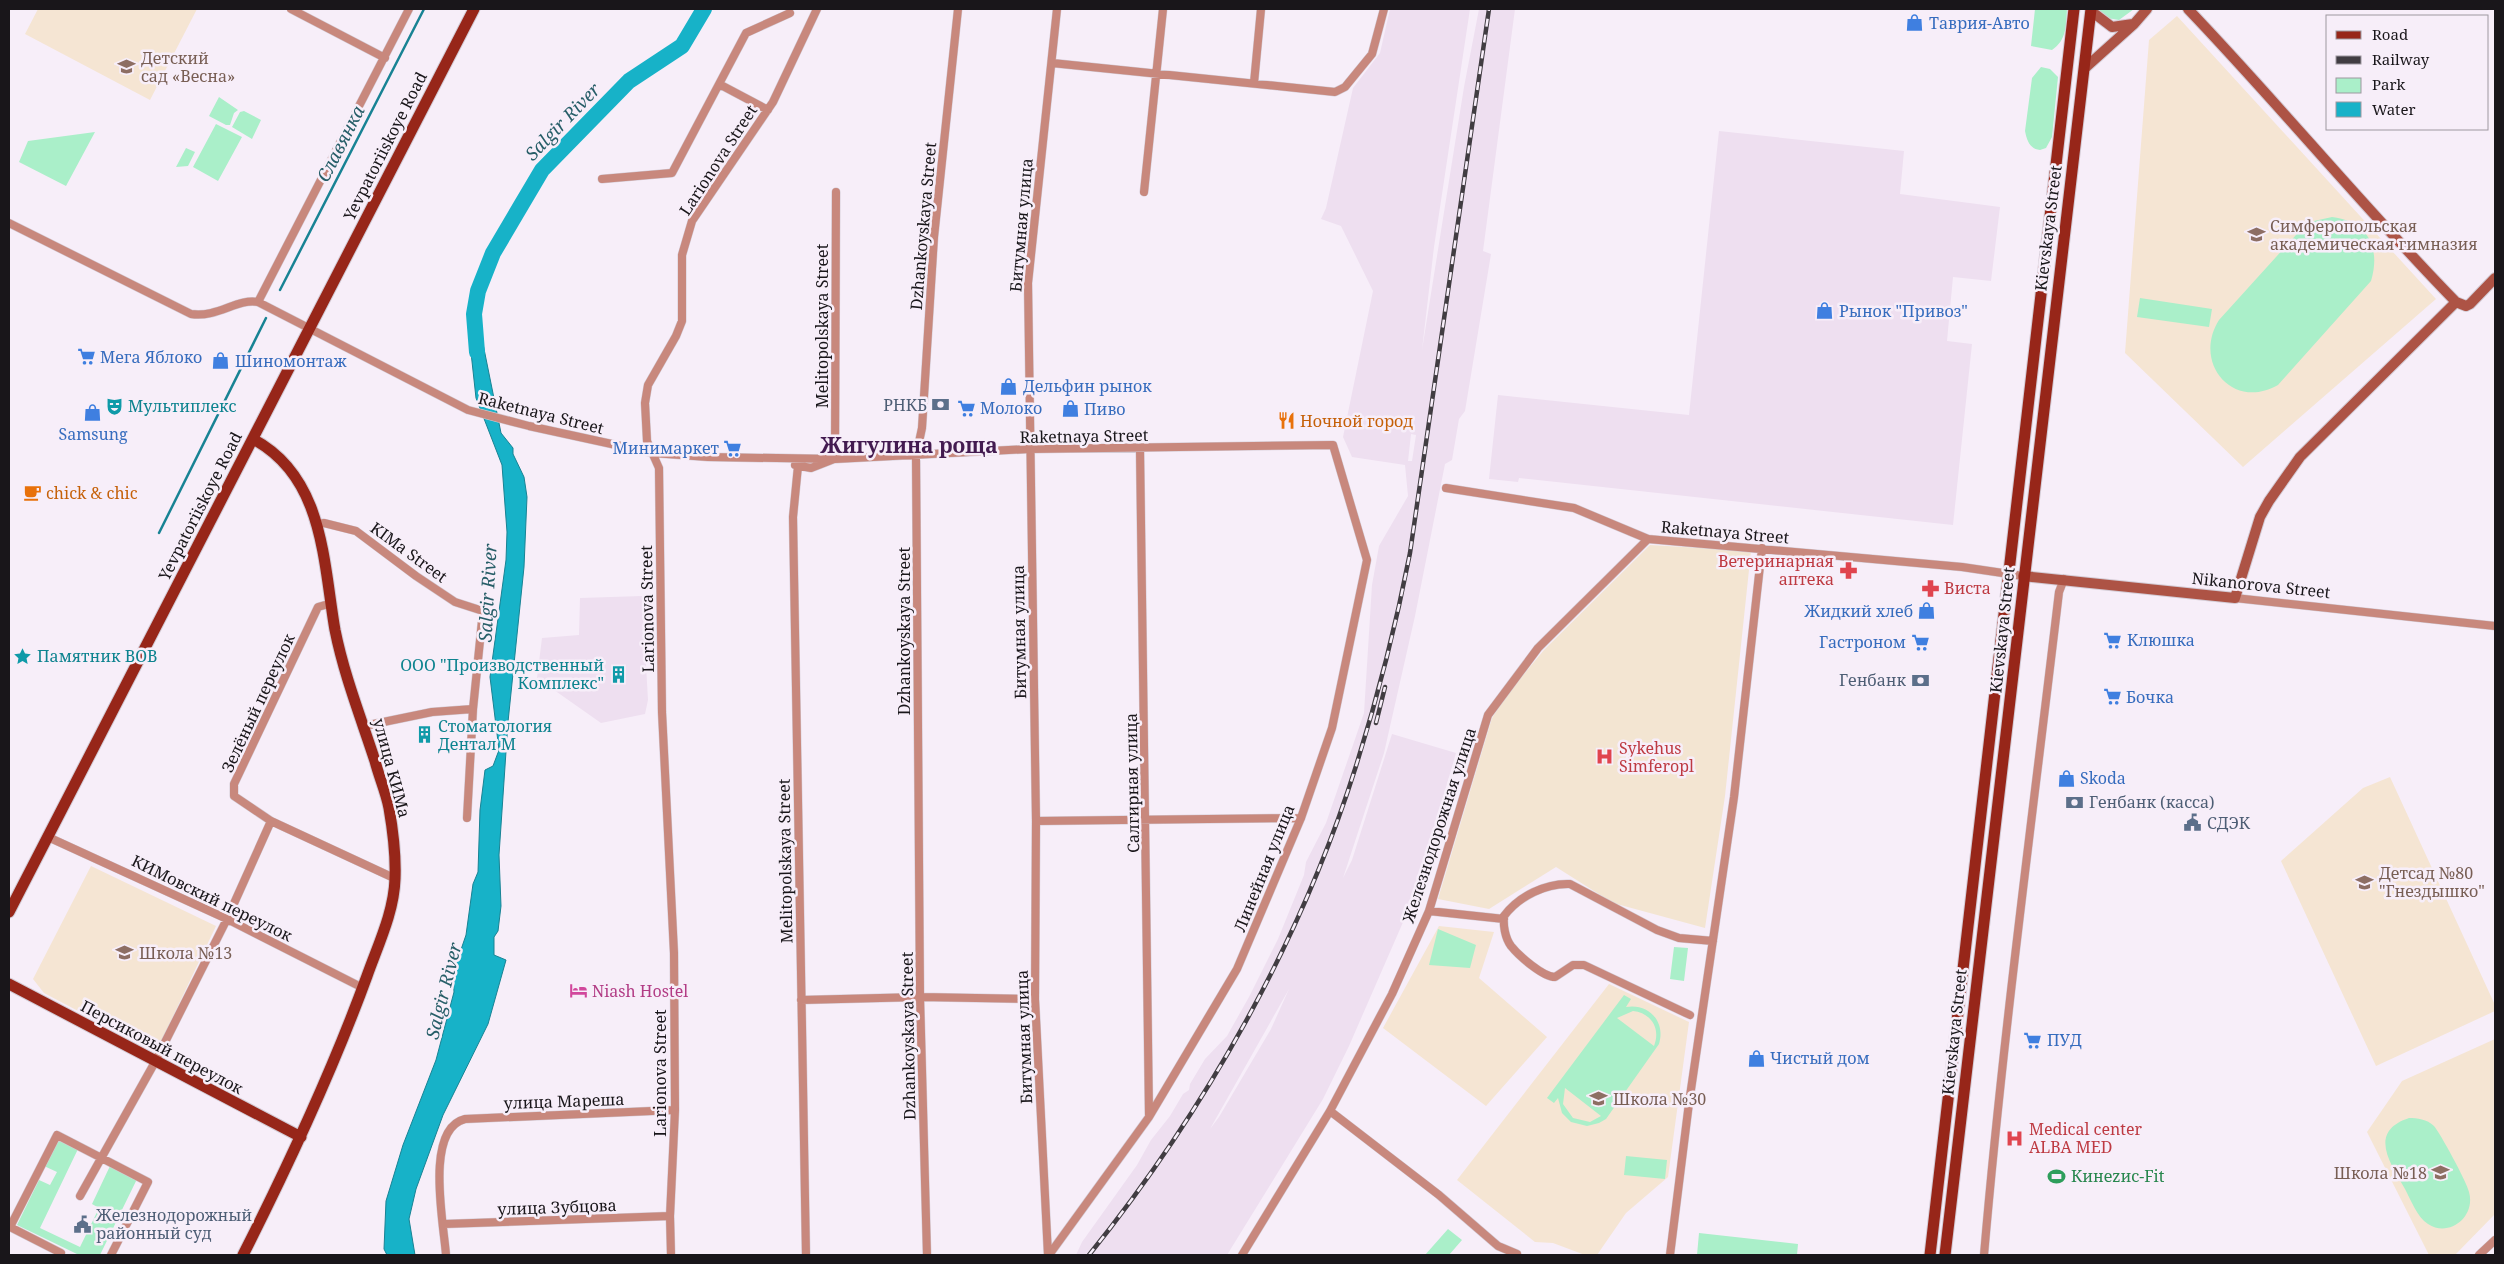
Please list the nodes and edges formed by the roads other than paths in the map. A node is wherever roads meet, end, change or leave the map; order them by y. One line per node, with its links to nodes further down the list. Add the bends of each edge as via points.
1 (291, 9): 16 (street)
2 (409, 9): 16 (street)
3 (474, 9): 30 (main road, Yevpatoriiskoye Road)
4 (817, 9): 22 (street, Larionova Street)
5 (958, 9): 36 (street, Dzhankoyskaya Street, via 934,237 922,428)
6 (1057, 9): 17 (street, Битумная улица)
7 (1163, 9): 19 (street)
8 (1261, 9): 20 (street)
9 (1384, 9): 20 (street, via 1372,54 1341,90)
10 (2074, 9): 44 (main road, Kievskaya Street)
11 (2147, 9): 15 (street)
12 (2188, 9): 29 (street)
13 (2091, 10): 15 (street, via 2112,27); 18 (main road, Kievskaya Street)
14 (790, 13): 21 (street, via 746,33)
15 (2134, 24): 18 (street)
16 (384, 58): 28 (street)
17 (1052, 63): 19 (street); 33 (street, Битумная улица, via 1028,283)
18 (2085, 68): 45 (main road, Kievskaya Street)
19 (1156, 73): 20 (street); 25 (street)
20 (1254, 83)
21 (719, 84): 22 (street); 23 (street, via 672,172)
22 (768, 110): 35 (street, Larionova Street, via 692,221 682,255 682,321 648,385 645,403 647,441)
23 (602, 179)
24 (836, 192): 37 (street, Melitopolskaya Street)
25 (1144, 192)
26 (9, 223): 28 (street, via 191,314 212,314 245,302)
27 (2495, 278): 29 (street, via 2470,304 2466,306)
28 (258, 302): 30 (street, Raketnaya Street)
29 (2456, 302): 47 (street, via 2300,457 2260,517)
30 (310, 328): 31 (main road, Yevpatoriiskoye Road); 35 (street, Raketnaya Street, via 468,410)
31 (252, 439): 41 (main road, улица КИМа, via 272,451 290,472); 57 (main road, Yevpatoriiskoye Road)
32 (1333, 445): 34 (street, Raketnaya Street); 53 (street, Линейная улица, via 1367,560 1332,728)
33 (1030, 449): 34 (street, Raketnaya Street); 36 (street, Raketnaya Street); 56 (street, Битумная улица)
34 (1140, 449): 54 (street, Салгирная улица)
35 (653, 453): 38 (street, Raketnaya Street); 71 (street, Larionova Street, via 659,468 662,712 674,953)
36 (916, 456): 37 (street, Raketnaya Street); 66 (street, Dzhankoyskaya Street)
37 (835, 459): 38 (street, Raketnaya Street, via 802,457); 39 (street, Raketnaya Street, via 812,468)
38 (784, 460): 39 (street, Raketnaya Street)
39 (798, 466): 68 (street, Melitopolskaya Street, via 792,517)
40 (1446, 488): 42 (street, Raketnaya Street, via 1574,508)
41 (318, 524): 48 (main road, улица КИМа); 50 (street, KIMa Street, via 356,531 456,602 483,611)
42 (1648, 539): 43 (street, Raketnaya Street); 60 (street, Железнодорожная улица, via 1538,648 1488,715)
43 (1762, 548): 44 (street, Raketnaya Street); 63 (street, via 1734,797)
44 (2009, 574): 45 (street, Raketnaya Street); 91 (main road, Kievskaya Street)
45 (2024, 576): 46 (street, Nikanorova Street); 92 (main road, Kievskaya Street)
46 (2064, 579): 47 (street, Nikanorova Street); 93 (street, via 2059,592 2018,930)
47 (2235, 598): 49 (street, Nikanorova Street)
48 (332, 603): 51 (main road, улица КИМа, via 342,659); 55 (street, Зелёный переулок, via 318,607 234,784 234,796 239,802)
49 (2495, 626)
50 (473, 710): 51 (street, via 432,712); 52 (street)
51 (364, 726): 58 (main road, улица КИМа, via 389,806)
52 (467, 818)
53 (1301, 818): 54 (street); 73 (street, Линейная улица, via 1237,970)
54 (1146, 819): 56 (street); 73 (street, Салгирная улица)
55 (271, 821): 58 (street, Зелёный переулок); 61 (street)
56 (1036, 821): 67 (street, Битумная улица)
57 (48, 837): 59 (main road, Yevpatoriiskoye Road); 61 (street, КИМовский переулок)
58 (396, 879): 65 (main road, улица КИМа)
59 (9, 911)
60 (1429, 911): 62 (street); 72 (street, Железнодорожная улица, via 1392,994)
61 (227, 919): 65 (street, КИМовский переулок); 70 (street)
62 (1504, 919): 63 (street, via 1509,910 1542,887 1570,884 1657,930 1679,938); 69 (street, via 1506,937 1511,946 1544,975 1555,977 1573,965 1584,965)
63 (1713, 941): 90 (street)
64 (9, 984): 70 (main road, Персиковый переулок)
65 (363, 988): 74 (main road, улица КИМа)
66 (920, 997): 67 (street); 68 (street); 87 (street, Dzhankoyskaya Street)
67 (1035, 998): 88 (street, Битумная улица)
68 (801, 1000): 86 (street, Melitopolskaya Street)
69 (1690, 1015)
70 (155, 1062): 74 (main road, Персиковый переулок); 75 (street)
71 (675, 1110): 77 (street, Larionova Street); 78 (street, улица Мареша, via 465,1119 455,1123 449,1131 439,1164 438,1196)
72 (1330, 1111): 81 (street, via 1498,1246); 89 (street, Железнодорожная улица)
73 (1149, 1117): 88 (street, Линейная улица)
74 (301, 1137): 83 (main road, улица КИМа)
75 (101, 1158): 76 (street); 80 (street, via 57,1135 10,1227); 82 (street, via 148,1182)
76 (80, 1196)
77 (670, 1216): 78 (street, улица Зубцова); 85 (street, Larionova Street)
78 (444, 1224): 84 (street)
79 (2495, 1240): 94 (street)
80 (62, 1254)
81 (1517, 1254)
82 (111, 1255)
83 (242, 1255)
84 (446, 1255)
85 (671, 1255)
86 (806, 1255)
87 (927, 1255)
88 (1048, 1255)
89 (1242, 1255)
90 (1670, 1255)
91 (1930, 1255)
92 (1945, 1255)
93 (1984, 1255)
94 (2479, 1255)

